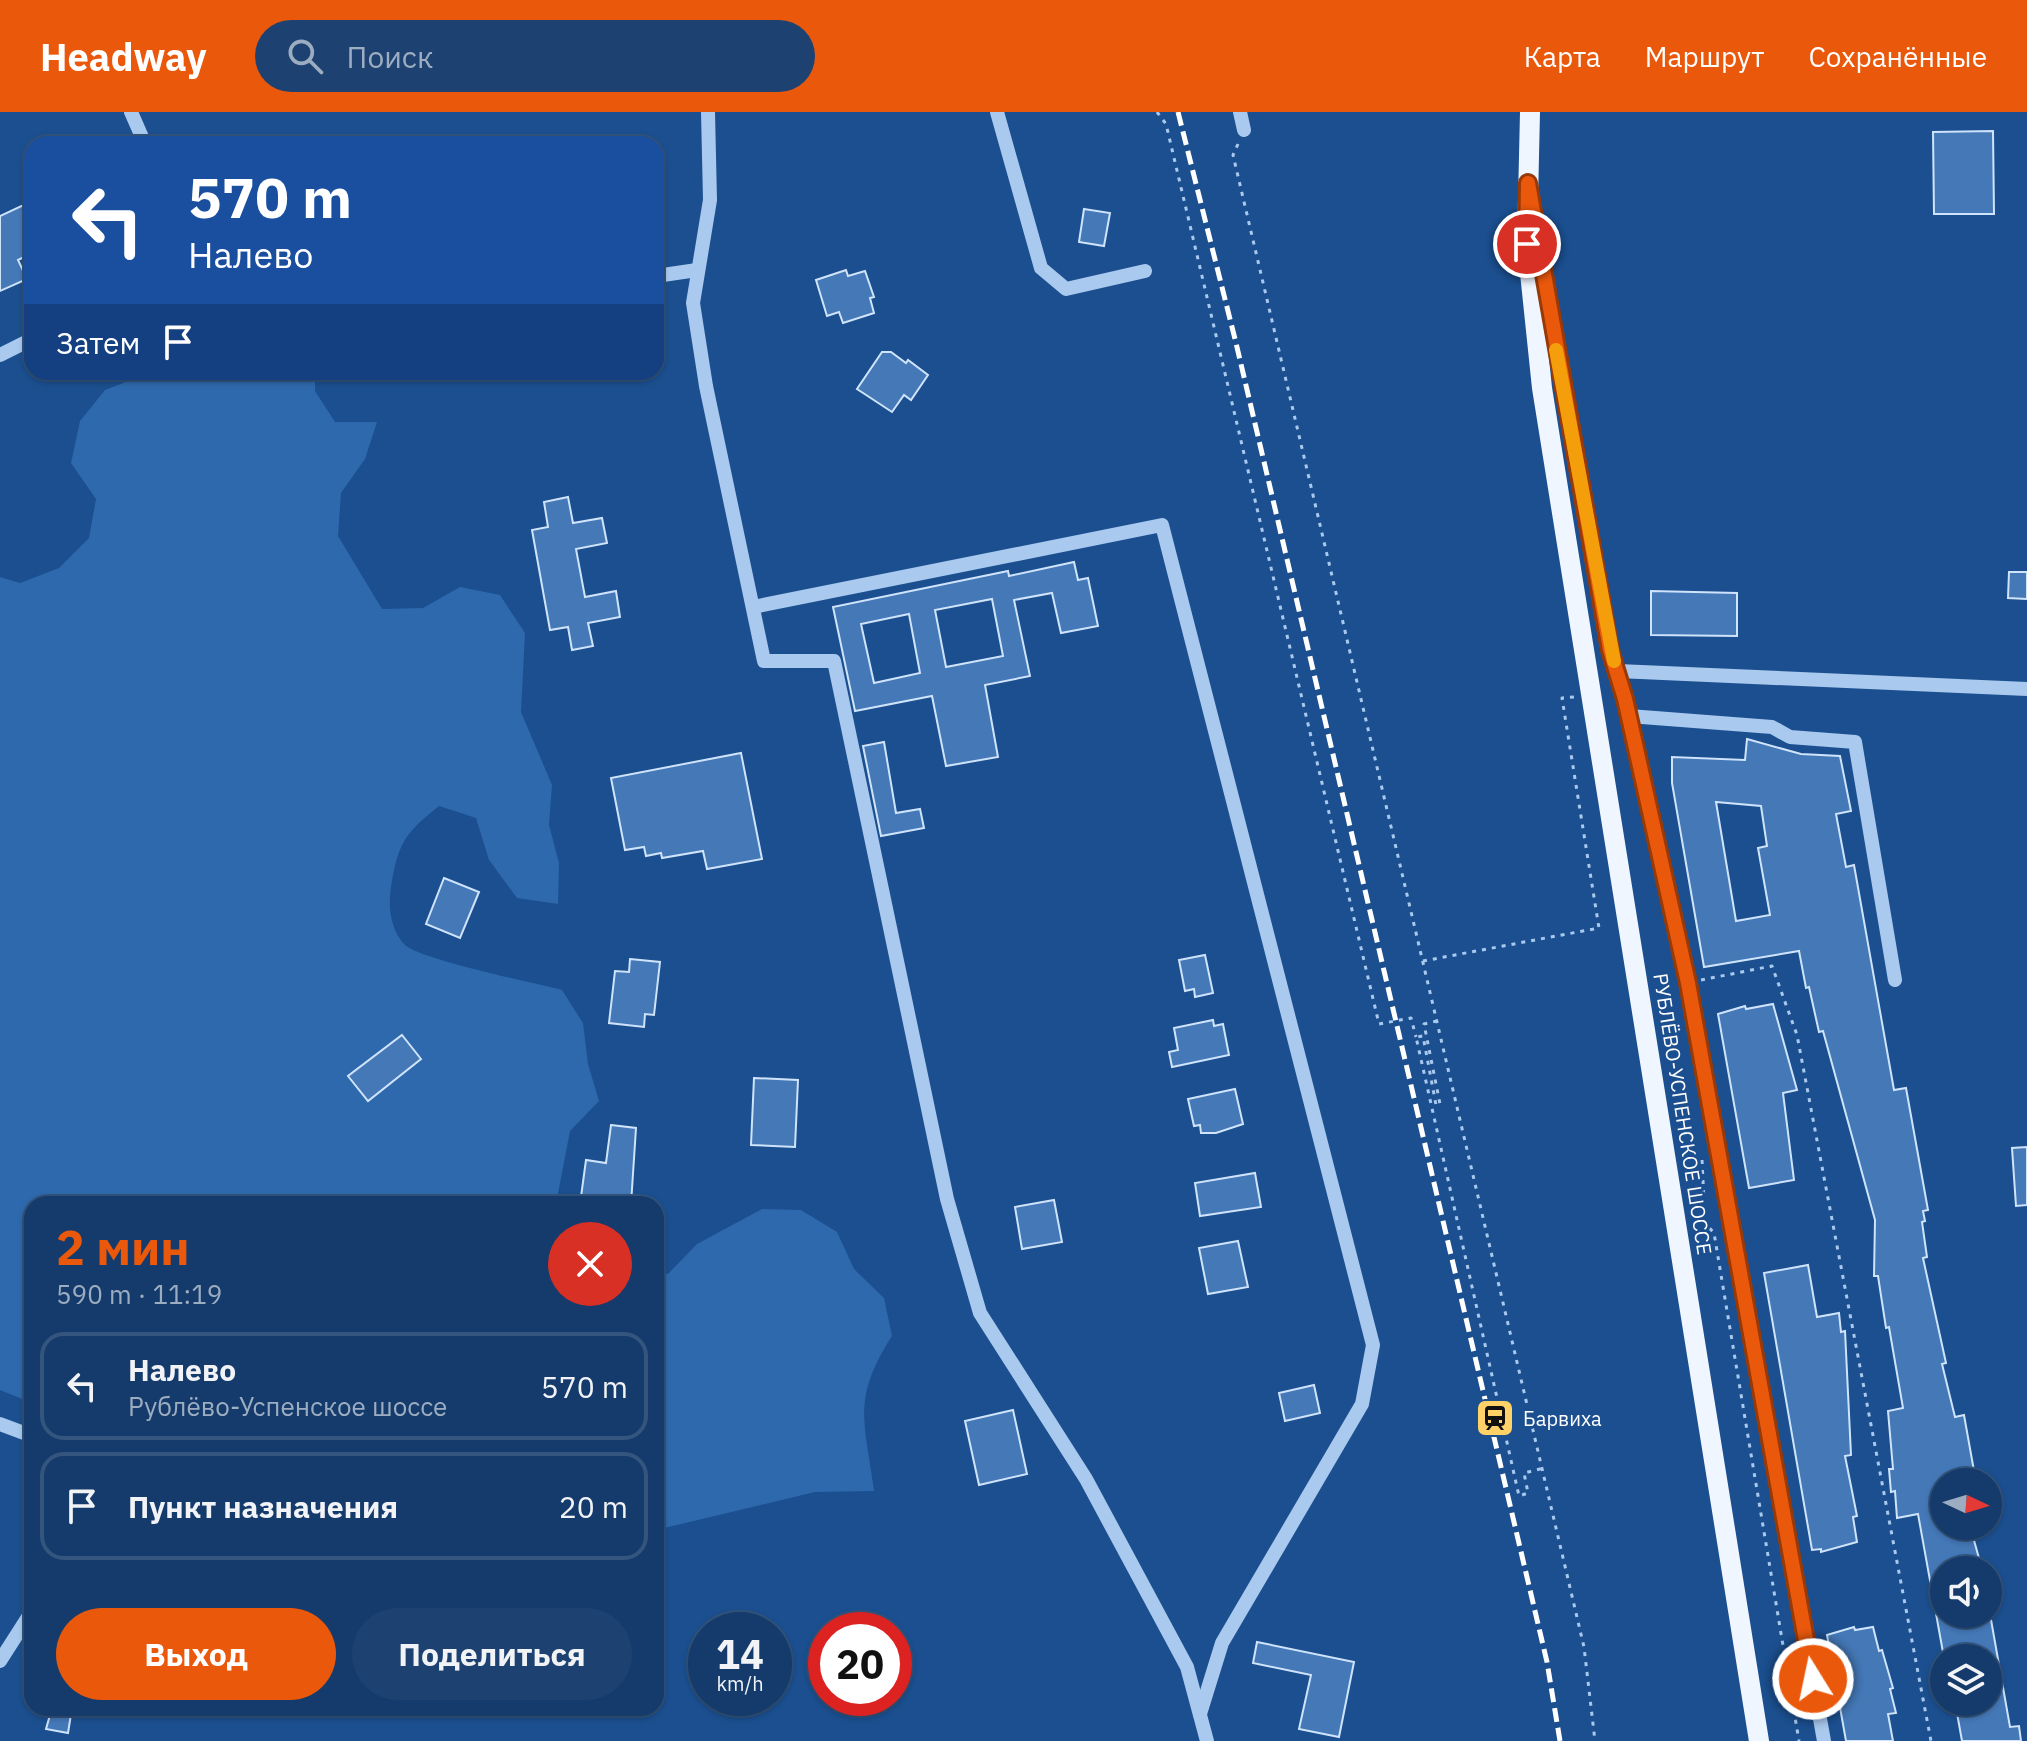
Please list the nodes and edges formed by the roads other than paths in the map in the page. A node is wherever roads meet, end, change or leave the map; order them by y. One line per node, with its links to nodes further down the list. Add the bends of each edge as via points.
1 (131, 112): 7 (street)
2 (708, 112): 9 (street, via 710,200)
3 (997, 112): 10 (street, via 1041,268 1066,289)
4 (1240, 112): 6 (street)
5 (1530, 112): 8 (main road, РУБЛЁВО-УСПЕНСКОЕ ШОССЕ)
6 (1244, 130)
7 (142, 136)
8 (1528, 183): 15 (street, via 1610,650); 25 (main road, РУБЛЁВО-УСПЕНСКОЕ ШОССЕ, via 1527,244 1540,376)
9 (697, 270): 11 (street); 14 (street, via 693,303 706,386)
10 (1145, 271)
11 (664, 275)
12 (24, 343): 13 (street)
13 (0, 355)
14 (753, 607): 23 (street, via 764,661 834,661 947,1199 980,1313 1086,1479 1187,1667); 23 (street, via 1162,525 1373,1345 1362,1404 1222,1643)
15 (1618, 671): 16 (street); 17 (street)
16 (2027, 689)
17 (1629, 716): 18 (street, via 1772,727 1790,737 1855,742); 26 (street, via 1688,983)
18 (1895, 980)
19 (0, 1424): 20 (street)
20 (24, 1433)
21 (24, 1624): 22 (street)
22 (0, 1661)
23 (1200, 1714): 24 (street)
24 (1207, 1741)
25 (1759, 1741)
26 (1824, 1741)

